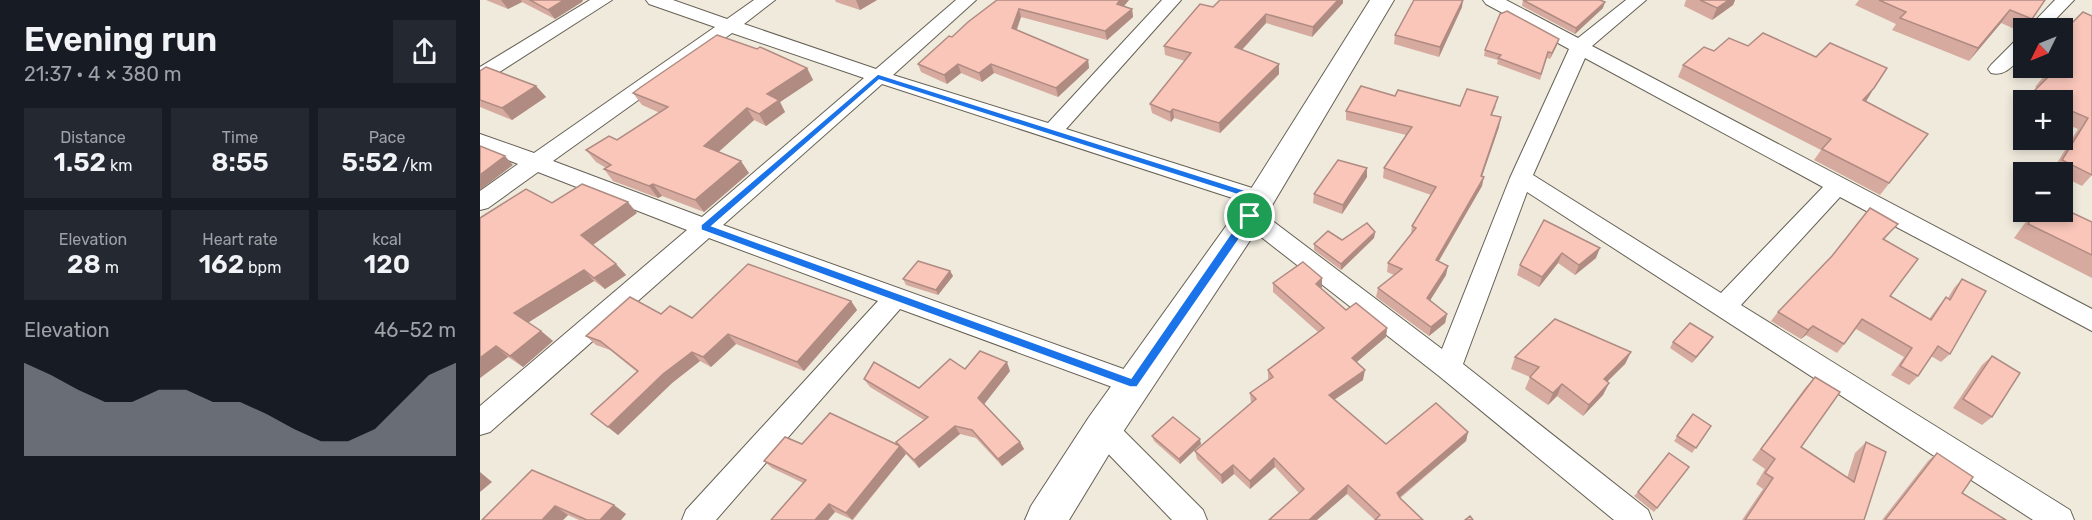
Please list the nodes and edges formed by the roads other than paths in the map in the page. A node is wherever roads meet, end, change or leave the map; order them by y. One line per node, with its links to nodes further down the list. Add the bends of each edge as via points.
1 (603, 0): 15 (street)
2 (655, 0): 11 (street)
3 (766, 0): 11 (street)
4 (967, 0): 16 (street)
5 (1172, 0): 17 (street)
6 (1382, 0): 23 (street)
7 (1492, 0): 12 (street)
8 (1637, 0): 12 (street)
9 (2065, 0): 10 (street)
10 (2047, 18)
11 (728, 27): 16 (street); 19 (street)
12 (1580, 46): 20 (street); 21 (street)
13 (2013, 54): 14 (street)
14 (1998, 69)
15 (480, 76)
16 (878, 76): 17 (street); 24 (street)
17 (1052, 133): 23 (street)
18 (480, 141): 19 (street)
19 (535, 162): 22 (street); 24 (street)
20 (1521, 178): 26 (street); 28 (street)
21 (1839, 184): 26 (street); 27 (street)
22 (480, 201)
23 (1255, 208): 28 (street); 29 (street)
24 (704, 227): 25 (street); 30 (street)
25 (896, 297): 29 (street); 32 (street)
26 (1724, 306): 36 (street)
27 (2092, 321)
28 (1448, 368): 35 (street)
29 (1134, 384): 31 (street)
30 (480, 423)
31 (1103, 429): 33 (street); 34 (street)
32 (697, 520)
33 (1046, 520)
34 (1192, 520)
35 (1637, 520)
36 (2059, 520)

